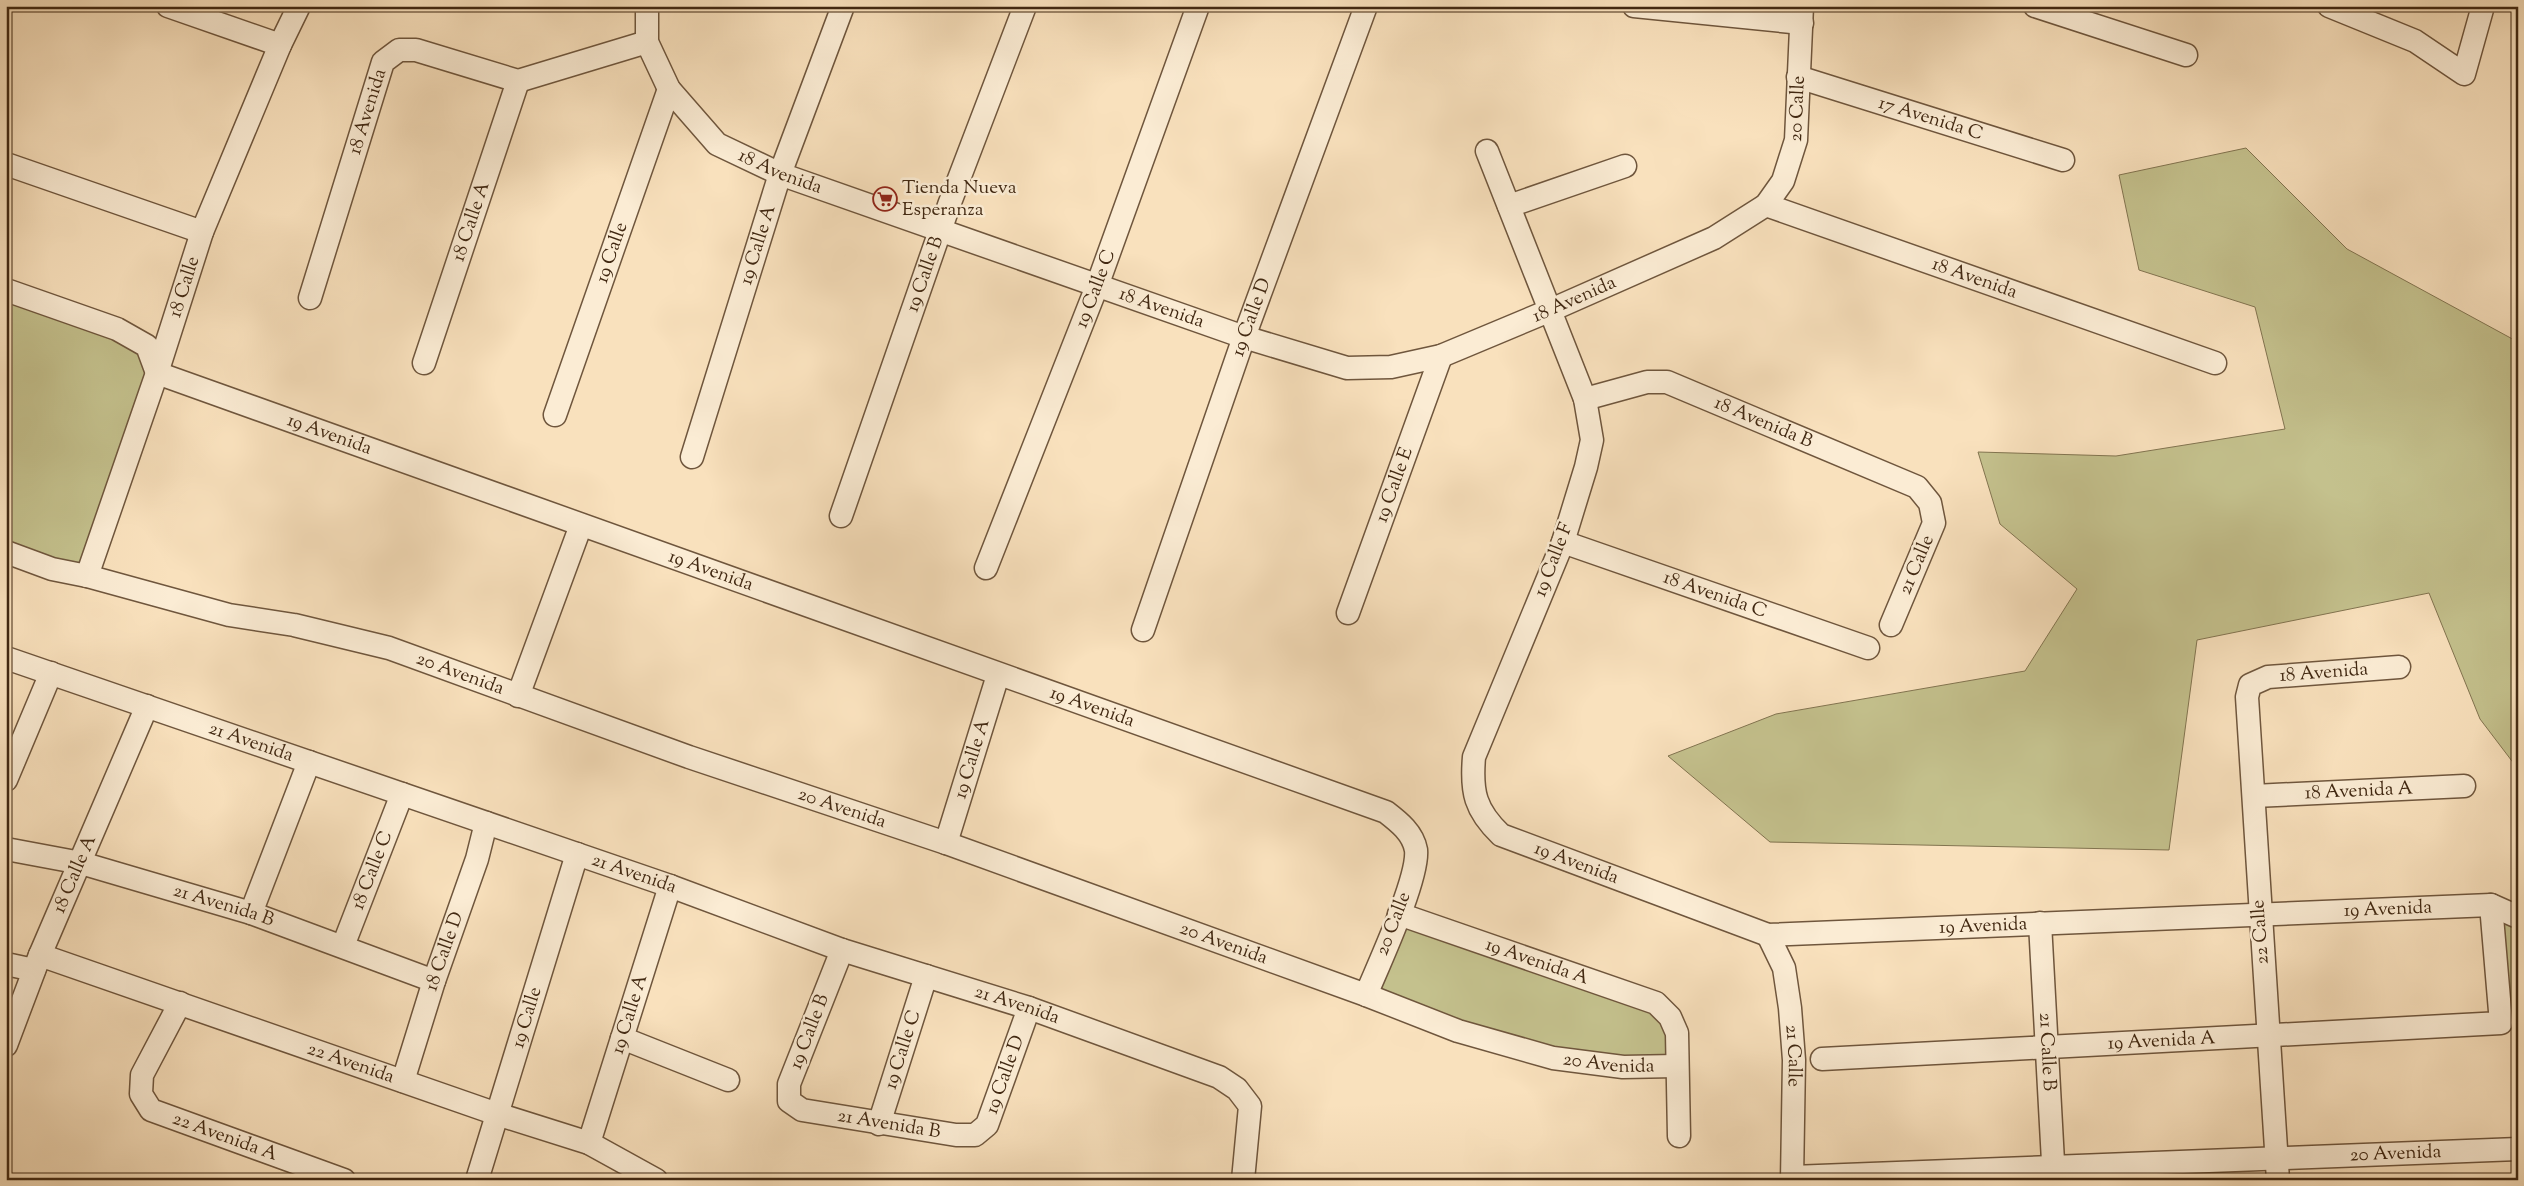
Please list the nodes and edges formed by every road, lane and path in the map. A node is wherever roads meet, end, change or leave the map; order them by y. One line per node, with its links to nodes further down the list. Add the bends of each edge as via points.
1 (168, 6): 15 (street)
2 (299, 6): 15 (street, 18 Calle)
3 (647, 6): 14 (street)
4 (843, 6): 24 (street, 19 Calle A)
5 (1025, 6): 27 (street, 19 Calle B)
6 (1198, 6): 29 (street, 19 Calle C)
7 (1366, 6): 33 (street, 19 Calle D)
8 (1634, 6): 13 (street)
9 (2035, 6): 16 (street)
10 (2329, 6): 12 (street)
11 (2483, 6): 12 (street, via 2464,74)
12 (2368, 13)
13 (1802, 15): 17 (street, 20 Calle)
14 (647, 42): 18 (street); 19 (street, 18 Avenida)
15 (280, 45): 28 (street, 18 Calle)
16 (2186, 55)
17 (1798, 77): 21 (street, 17 Avenida C); 25 (street, 20 Calle, via 1796,140 1783,181)
18 (518, 81): 31 (street, 18 Avenida, via 416,50 399,50 383,62); 35 (street, 18 Calle A)
19 (669, 89): 24 (street, 18 Avenida, via 716,144); 39 (street, 19 Calle)
20 (1487, 152): 26 (street)
21 (2063, 160)
22 (6, 164): 28 (street)
23 (1624, 166): 26 (street)
24 (780, 174): 27 (street, 18 Avenida); 40 (street, 19 Calle A)
25 (1766, 205): 32 (street, 18 Avenida, via 1714,238); 36 (street, 18 Avenida)
26 (1509, 206): 32 (street)
27 (940, 230): 29 (street, 18 Avenida); 42 (street, 19 Calle B)
28 (202, 232): 37 (street, 18 Calle)
29 (1097, 286): 33 (street, 18 Avenida); 46 (street, 19 Calle C)
30 (6, 290): 37 (street, via 118,329 146,346)
31 (310, 298)
32 (1551, 310): 34 (street, 18 Avenida); 38 (street, 19 Calle F)
33 (1244, 337): 34 (street, 18 Avenida, via 1347,368 1391,367); 50 (street, 19 Calle D)
34 (1441, 356): 48 (street, 19 Calle E)
35 (424, 363)
36 (2215, 363)
37 (157, 373): 43 (street, 19 Avenida); 47 (street, 18 Calle)
38 (1585, 399): 41 (street, 18 Avenida B, via 1647,382 1667,382 1917,487); 44 (street, 19 Calle F, via 1592,440)
39 (555, 415)
40 (692, 458)
41 (1930, 503): 49 (street, 21 Calle, via 1934,523)
42 (841, 516)
43 (581, 525): 55 (street, 19 Avenida); 57 (street)
44 (1563, 542): 51 (street, 18 Avenida C); 64 (street, 19 Calle F, via 1474,757 1472,778)
45 (6, 552): 47 (street, 20 Avenida)
46 (986, 568)
47 (87, 576): 57 (street, 20 Avenida, via 229,615 294,625 389,648)
48 (1348, 613)
49 (1892, 625)
50 (1143, 630)
51 (1868, 648)
52 (6, 658): 54 (street, 21 Avenida)
53 (2399, 667): 56 (street, 18 Avenida, via 2268,677)
54 (51, 673): 58 (street, 21 Avenida); 60 (street)
55 (998, 675): 66 (street, 19 Calle A); 68 (street, 19 Avenida, via 1386,812 1410,835)
56 (2250, 685): 63 (street, 22 Calle, via 2247,697)
57 (518, 696): 66 (street, 20 Avenida)
58 (147, 706): 59 (street, 21 Avenida); 70 (street, 18 Calle A)
59 (309, 762): 62 (street, 21 Avenida); 73 (street)
60 (7, 777)
61 (2464, 786): 63 (street, 18 Avenida A)
62 (402, 794): 65 (street, 21 Avenida); 79 (street, 18 Calle C)
63 (2254, 796): 75 (street, 22 Calle)
64 (1477, 806): 78 (street, 19 Avenida, via 1501,835)
65 (486, 823): 69 (street, 21 Avenida); 84 (street, 18 Calle D)
66 (946, 843): 85 (street, 20 Avenida)
67 (6, 849): 70 (street, 21 Avenida B)
68 (1416, 851): 74 (street, 20 Calle)
69 (577, 854): 71 (street, 21 Avenida); 97 (street, 19 Calle)
70 (81, 862): 73 (street, 21 Avenida B); 81 (street, 18 Calle A)
71 (670, 886): 80 (street, 21 Avenida); 89 (street, 19 Calle A)
72 (2491, 905): 75 (street, 19 Avenida); 76 (street, 19 Avenida); 88 (street, 19 Avenida A, via 2500,1023)
73 (251, 913): 79 (street, 21 Avenida B)
74 (1399, 914): 85 (street, 20 Calle); 93 (street, 19 Avenida A, via 1656,1003 1670,1017 1676,1033)
75 (2260, 914): 77 (street, 19 Avenida); 88 (street, 22 Calle)
76 (2518, 917)
77 (2040, 923): 78 (street, 19 Avenida); 91 (street, 21 Calle B)
78 (1768, 935): 106 (street, 21 Calle, via 1784,968 1790,1008 1794,1060)
79 (343, 946): 84 (street, 21 Avenida B)
80 (842, 950): 83 (street, 21 Avenida); 96 (street, 19 Calle B, via 789,1084 789,1101)
81 (37, 962): 82 (street, 22 Avenida); 86 (street, 22 Avenida); 90 (street, 18 Calle A)
82 (6, 964)
83 (926, 976): 87 (street, 21 Avenida); 98 (street, 19 Calle C)
84 (434, 981): 95 (street, 18 Calle D)
85 (1366, 995): 93 (street, 20 Avenida, via 1458,1031 1553,1058 1623,1067)
86 (180, 1003): 95 (street, 22 Avenida); 107 (street, 22 Avenida A, via 142,1075 141,1094 151,1110)
87 (1029, 1008): 99 (street, 19 Calle D, via 987,1125); 110 (street, 21 Avenida, via 1219,1078 1237,1089 1250,1106)
88 (2270, 1035): 91 (street, 19 Avenida A); 103 (street, 22 Calle)
89 (622, 1038): 94 (street); 101 (street, 19 Calle A)
90 (6, 1045)
91 (2047, 1047): 92 (street, 19 Avenida A); 104 (street, 21 Calle B)
92 (1822, 1059)
93 (1676, 1066): 100 (street)
94 (728, 1080)
95 (403, 1081): 97 (street, 22 Avenida)
96 (802, 1110): 98 (street, 21 Avenida B)
97 (497, 1114): 101 (street, 22 Avenida); 108 (street, 19 Calle)
98 (879, 1124): 99 (street, 21 Avenida B)
99 (975, 1136)
100 (1680, 1136)
101 (589, 1143): 109 (street, 22 Avenida)
102 (2518, 1149): 103 (street, 20 Avenida)
103 (2277, 1170): 104 (street, 20 Avenida)
104 (2054, 1174): 105 (street, 20 Avenida)
105 (1906, 1177): 106 (street, 20 Avenida)
106 (1792, 1178)
107 (344, 1180)
108 (477, 1180)
109 (656, 1180)
110 (1242, 1180)

